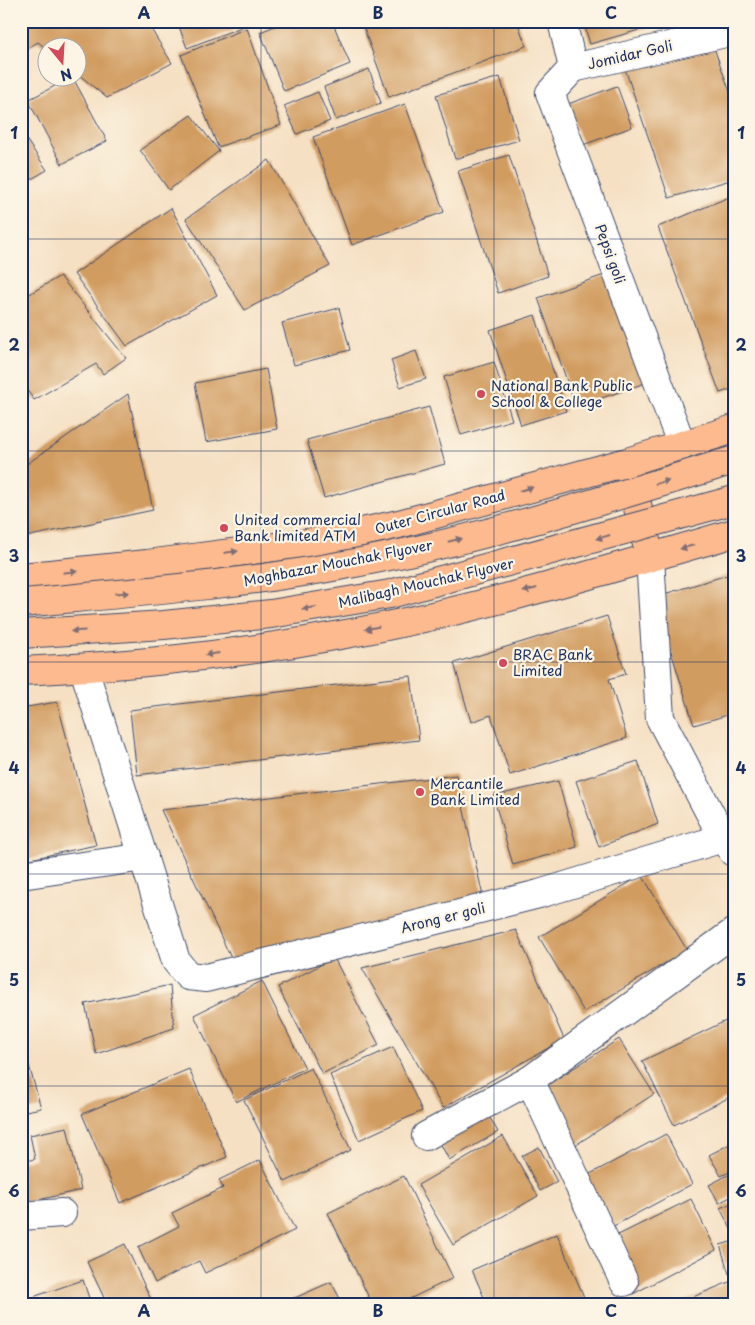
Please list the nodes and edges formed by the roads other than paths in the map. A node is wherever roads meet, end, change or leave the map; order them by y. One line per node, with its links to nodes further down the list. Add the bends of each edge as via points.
1 (562, 21): 3 (street, Jomidar Goli)
2 (734, 31): 3 (street, Jomidar Goli)
3 (573, 68): 5 (street, Pepsi goli, via 550,93)
4 (734, 429): 5 (main road, Outer Circular Road)
5 (682, 446): 7 (main road, Outer Circular Road)
6 (734, 460): 12 (main road, Moghbazar Mouchak Flyover, one-way to 6, bridge, via 232,583 343,565 499,529)
7 (627, 462): 10 (main road); 11 (main road, Outer Circular Road, one-way to 7, via 321,541 399,524)
8 (734, 500): 13 (main road, Malibagh Mouchak Flyover, one-way to 13, bridge, via 390,594 271,614)
9 (734, 533): 10 (main road, one-way to 10)
10 (650, 558): 14 (main road, one-way to 14, via 460,608 339,635 179,659); 16 (street, Arong er goli, via 660,718)
11 (21, 577)
12 (21, 603)
13 (21, 634)
14 (84, 669): 15 (main road); 17 (street, Arong er goli)
15 (21, 671)
16 (728, 846): 17 (street, Arong er goli, via 206,978 188,976 176,961)
17 (144, 857): 18 (street)
18 (21, 875)
19 (734, 932): 20 (street)
20 (530, 1080): 21 (street); 24 (street)
21 (426, 1136)
22 (62, 1213): 23 (street)
23 (21, 1216)
24 (624, 1282)

